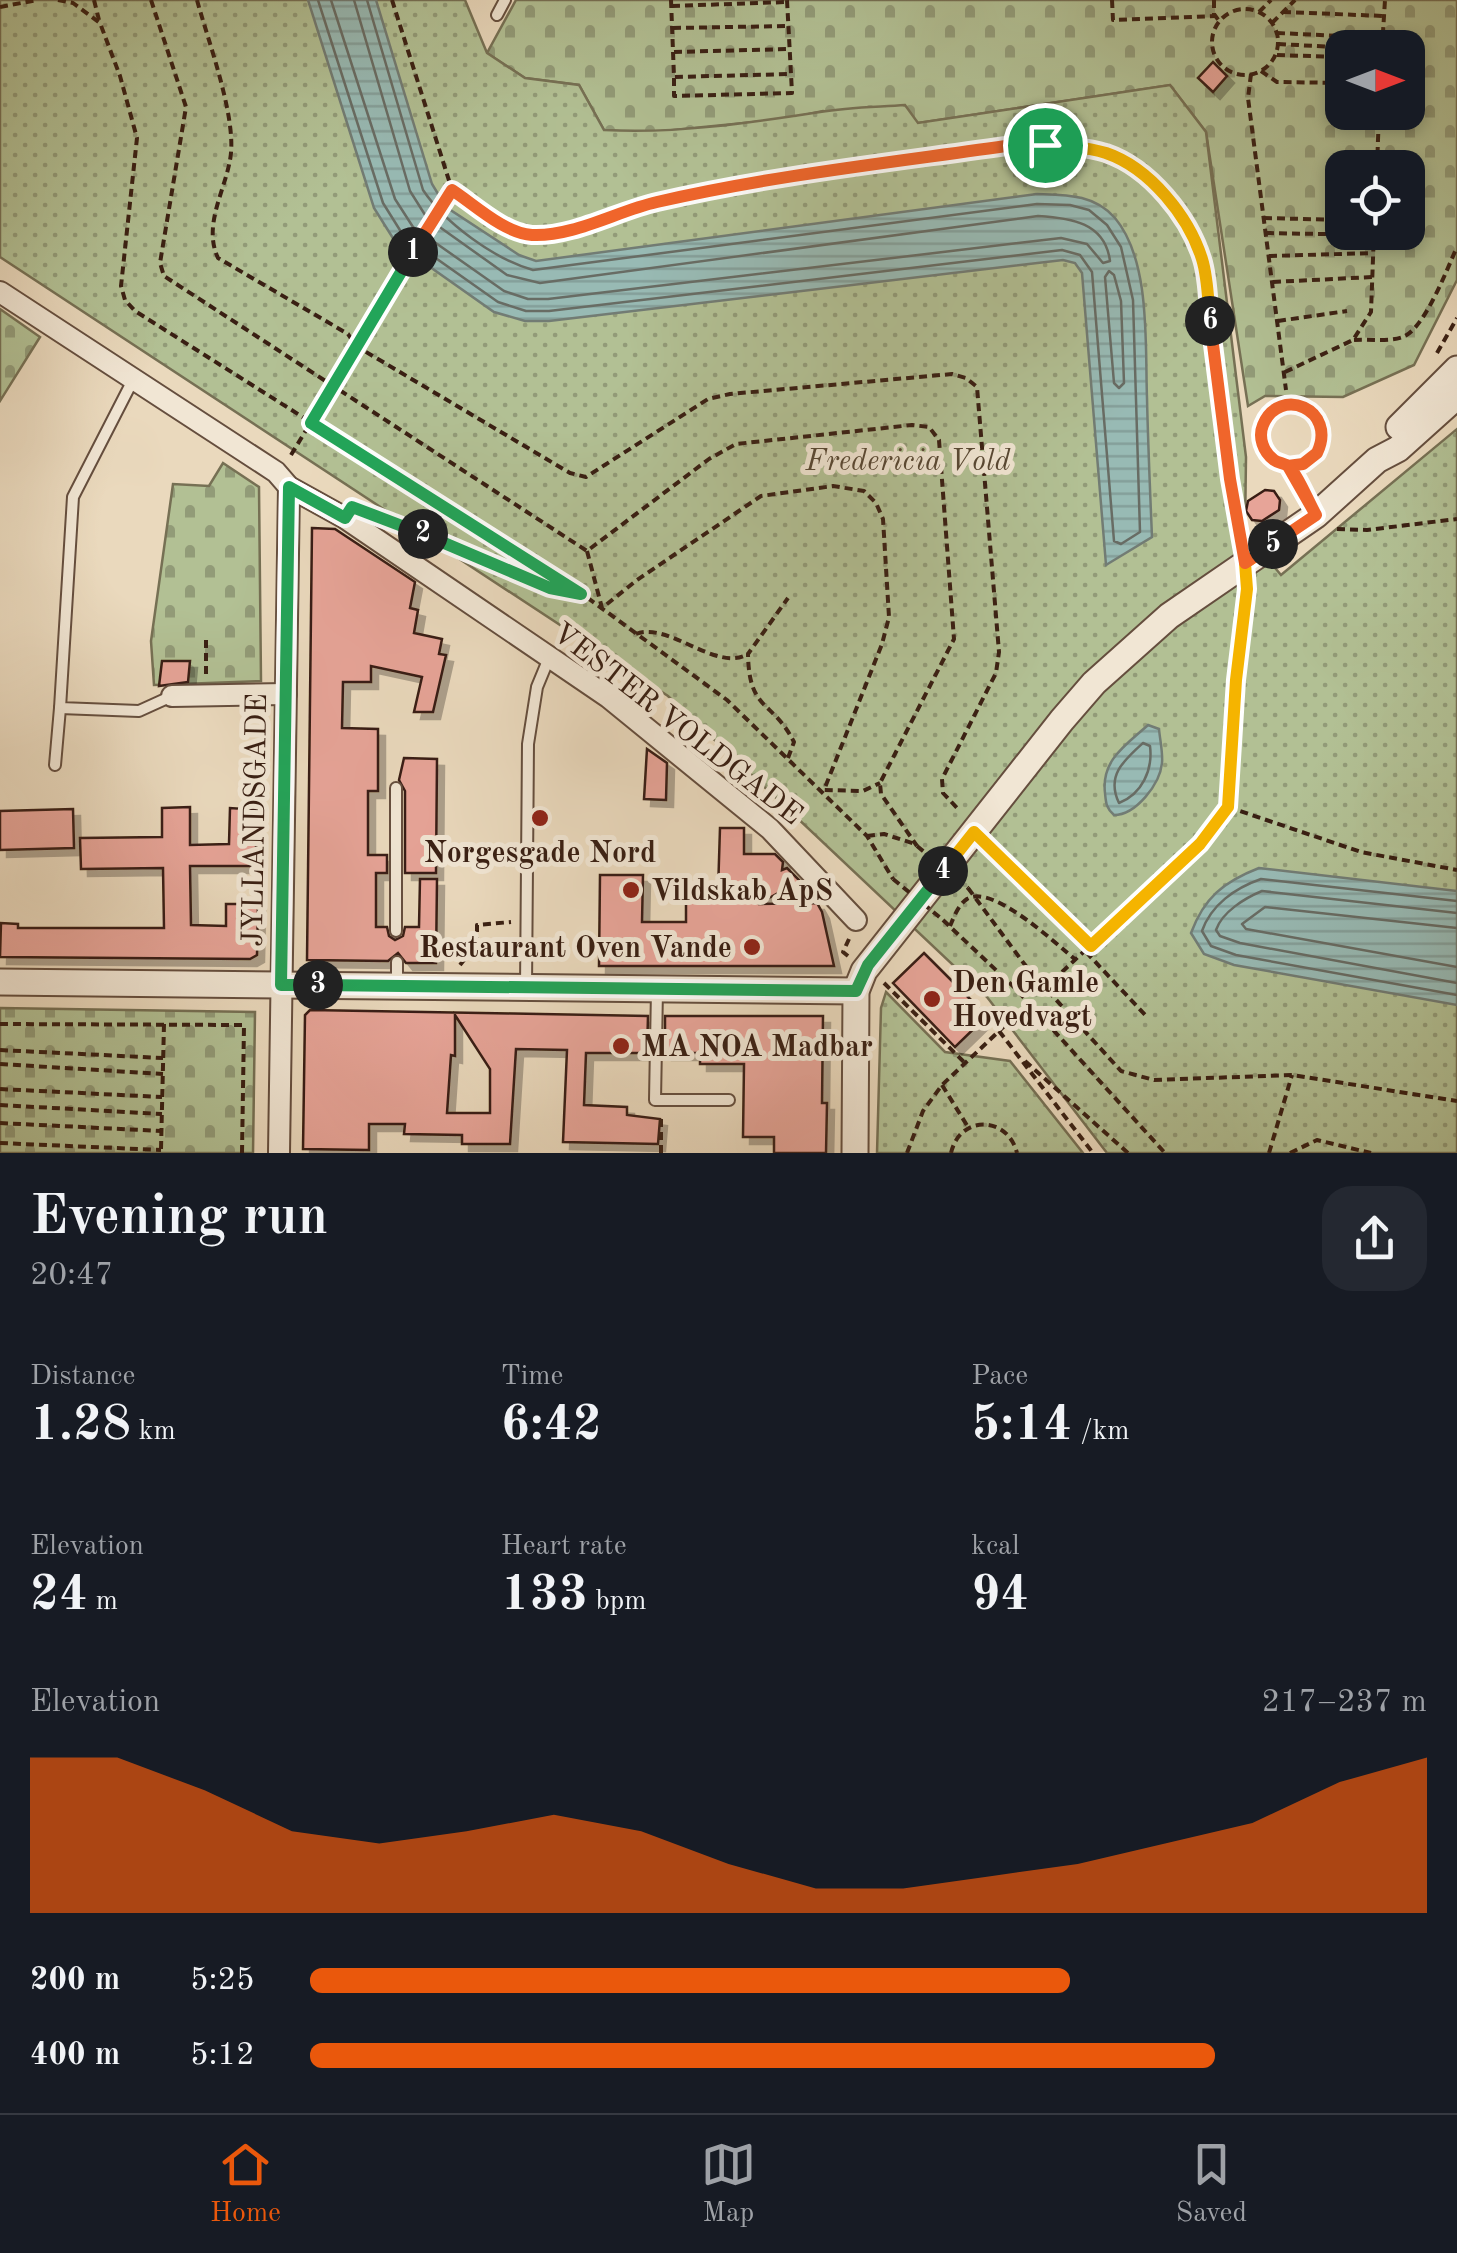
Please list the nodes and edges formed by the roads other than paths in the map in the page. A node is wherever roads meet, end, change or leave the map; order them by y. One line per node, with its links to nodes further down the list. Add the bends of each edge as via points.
1 (505, 0): 2 (lane)
2 (497, 15)
3 (0, 292): 5 (street, VESTER VOLDGADE)
4 (1457, 369): 7 (street, via 1390,436)
5 (133, 378): 9 (street, VESTER VOLDGADE); 14 (lane, via 73,497)
6 (1457, 396): 7 (street)
7 (1377, 460): 10 (street)
8 (1288, 466): 8 (lane, via 1272,460 1261,437 1268,415 1301,406 1319,420 1322,439 1311,460); 10 (lane)
9 (289, 487): 11 (street, VESTER VOLDGADE); 12 (street, JYLLANDSGADE)
10 (1316, 515): 19 (street, via 1169,616 1094,682)
11 (550, 657): 17 (street, VESTER VOLDGADE, via 770,828); 22 (lane, via 537,687 528,744)
12 (286, 694): 13 (street); 21 (street, JYLLANDSGADE)
13 (172, 696): 14 (lane, via 139,712)
14 (60, 708): 15 (lane)
15 (55, 765)
16 (396, 788): 18 (lane)
17 (856, 920)
18 (396, 932)
19 (860, 981): 23 (street); 26 (street)
20 (0, 982): 21 (street)
21 (281, 985): 22 (street, via 397,974 460,987); 25 (street, JYLLANDSGADE)
22 (526, 988): 23 (street)
23 (657, 990): 24 (lane, via 655,1100)
24 (730, 1100)
25 (279, 1153)
26 (855, 1153)

